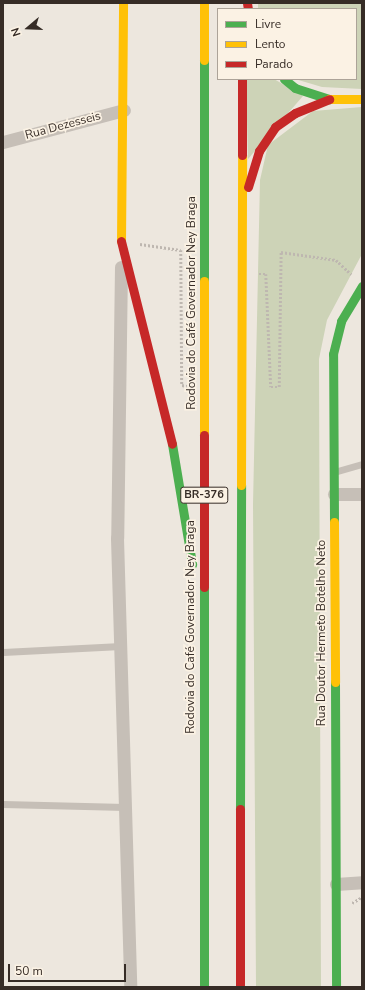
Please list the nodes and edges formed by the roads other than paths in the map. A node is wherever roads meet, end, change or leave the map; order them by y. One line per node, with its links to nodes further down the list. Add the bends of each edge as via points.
1 (124, 3): 7 (main road)
2 (204, 3): 18 (main road, Rodovia do Café Governador Ney Braga / BR-376)
3 (242, 80): 9 (main road, BR-376)
4 (285, 80): 6 (main road, via 295,88)
5 (362, 99): 6 (main road)
6 (329, 100): 9 (main road, via 295,113 275,127 259,151)
7 (124, 110): 8 (street, Rua Dezesseis); 10 (main road)
8 (3, 142)
9 (242, 207): 25 (main road, BR-376)
10 (121, 241): 16 (street, via 117,538); 18 (main road, via 184,500)
11 (359, 283): 13 (main road, Rua Doutor Hermeto Botelho Neto, via 341,321 334,354)
12 (362, 464): 13 (lane)
13 (334, 472): 14 (main road, Rua Doutor Hermeto Botelho Neto)
14 (334, 494): 15 (street); 22 (main road, Rua Doutor Hermeto Botelho Neto)
15 (362, 494)
16 (121, 646): 17 (lane); 20 (street)
17 (3, 652)
18 (202, 684): 24 (main road, Rodovia do Café Governador Ney Braga / BR-376)
19 (3, 804): 20 (lane)
20 (125, 807): 23 (street)
21 (362, 882): 22 (street)
22 (336, 884): 26 (main road, Rua Doutor Hermeto Botelho Neto)
23 (130, 987)
24 (204, 987)
25 (240, 987)
26 (336, 987)

